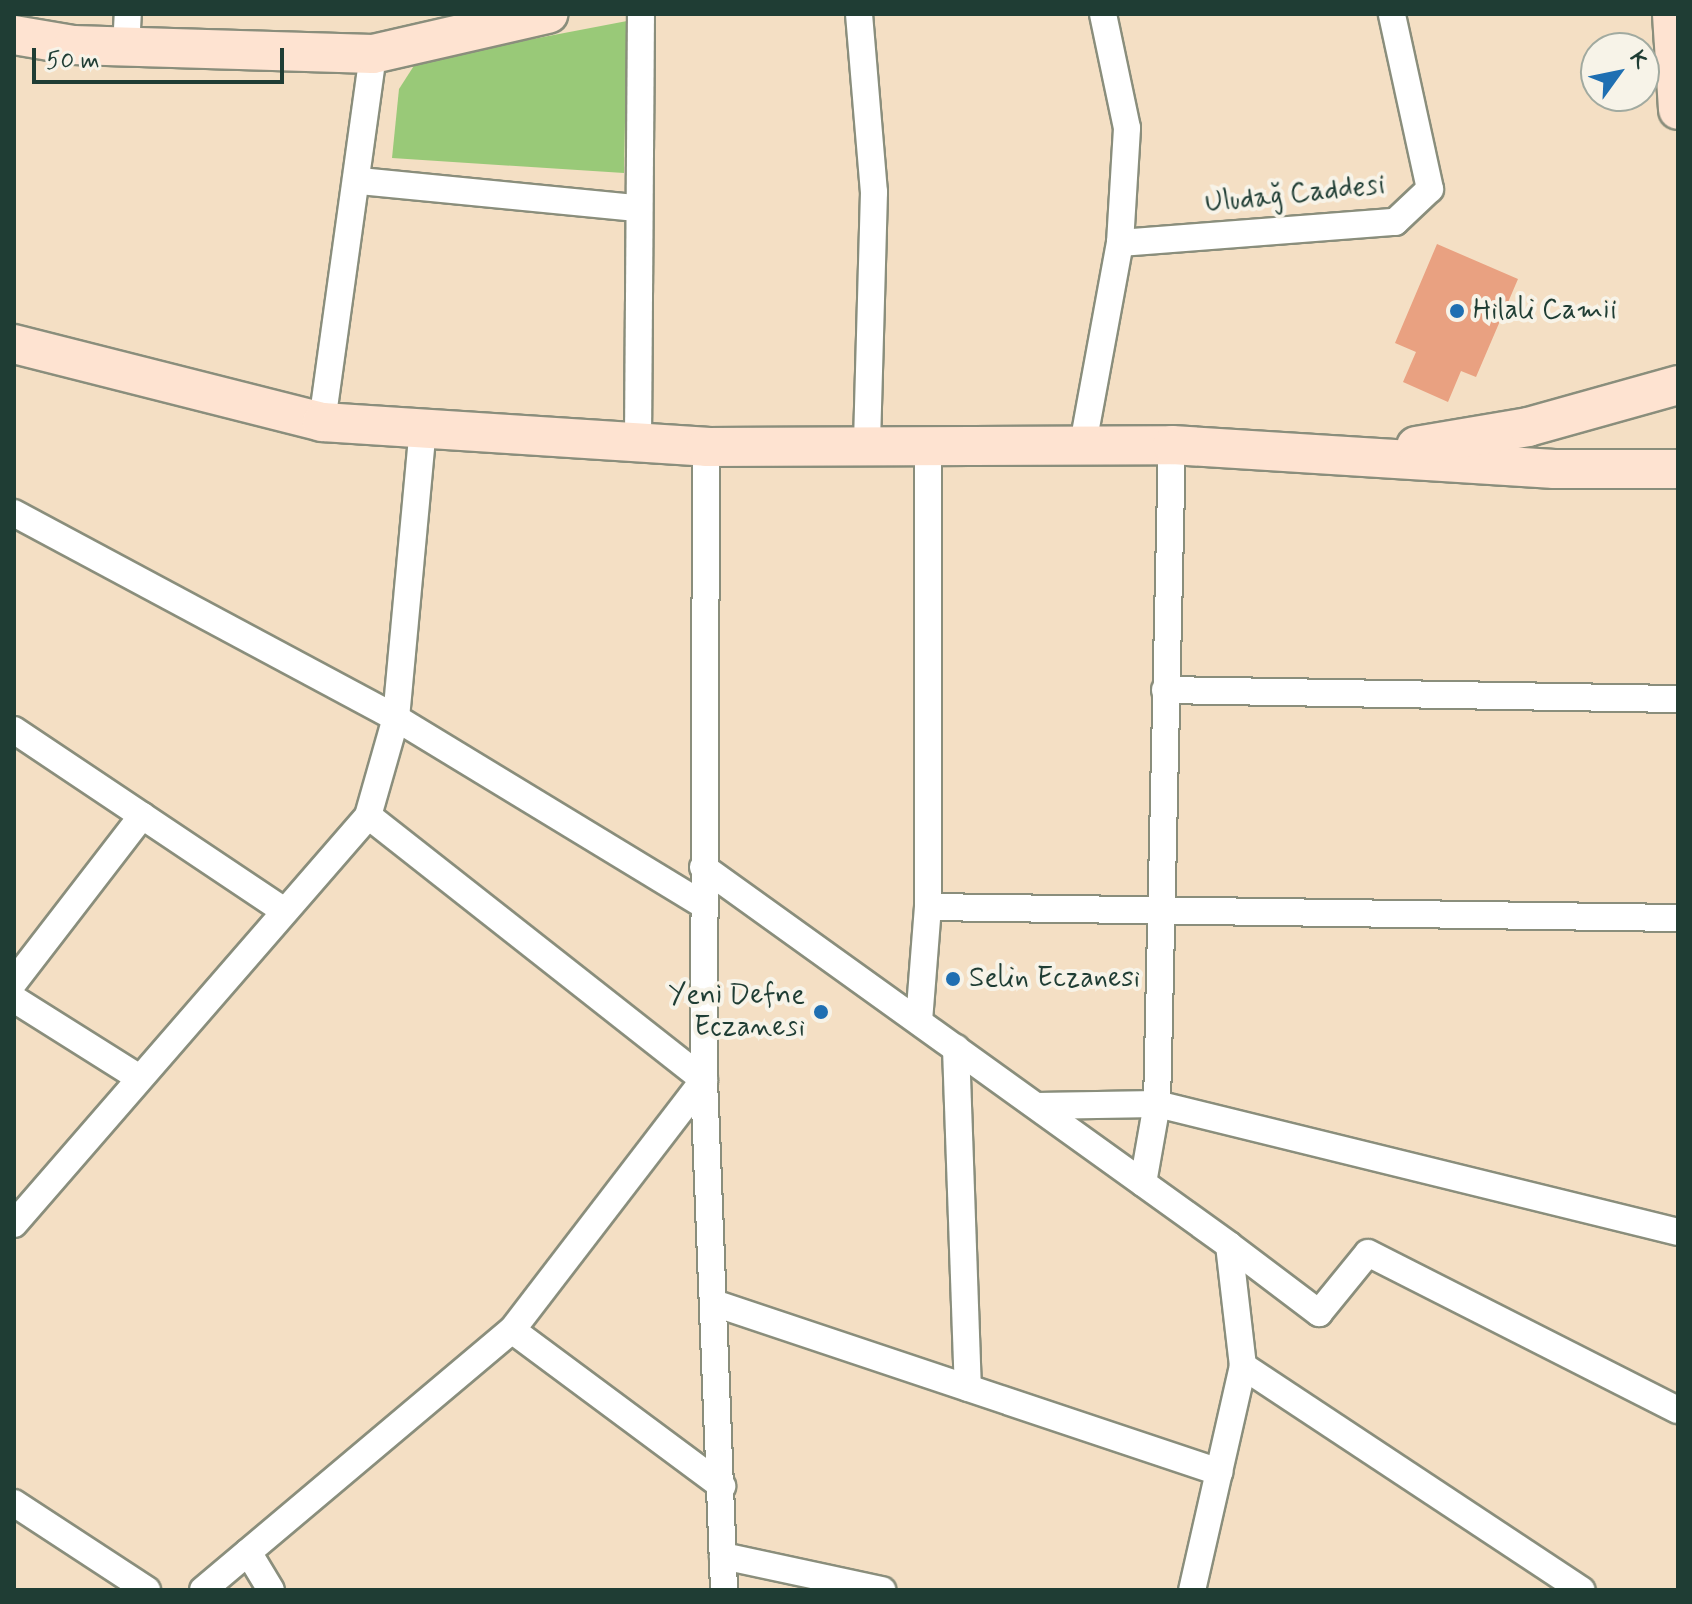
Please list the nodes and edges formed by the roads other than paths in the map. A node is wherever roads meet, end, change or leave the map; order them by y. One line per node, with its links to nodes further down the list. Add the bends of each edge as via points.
1 (548, 14): 7 (street)
2 (641, 14): 13 (street)
3 (859, 14): 23 (street, via 874,192)
4 (1103, 14): 14 (street, via 1127,128)
5 (1392, 14): 14 (street, Uludağ Caddesi, via 1430,189 1395,222)
6 (1672, 14): 11 (street)
7 (505, 18): 10 (street)
8 (127, 31): 9 (street); 10 (street)
9 (14, 35)
10 (373, 54): 12 (street)
11 (1678, 110)
12 (360, 181): 13 (street); 17 (street)
13 (637, 208): 19 (street)
14 (1120, 243): 20 (street)
15 (14, 344): 17 (street)
16 (1678, 385): 25 (street, via 1528,427)
17 (322, 422): 18 (street)
18 (423, 429): 19 (street); 30 (street)
19 (638, 440): 22 (street)
20 (1083, 444): 21 (street); 24 (street)
21 (1172, 445): 25 (street); 28 (street)
22 (706, 447): 23 (street); 34 (street)
23 (867, 450): 24 (street)
24 (928, 451): 36 (street)
25 (1352, 457): 26 (street)
26 (1678, 469)
27 (14, 513): 30 (street)
28 (1165, 690): 29 (street); 38 (street)
29 (1678, 699)
30 (396, 718): 33 (street); 35 (street)
31 (14, 730): 32 (street)
32 (142, 816): 37 (street); 40 (street)
33 (368, 816): 37 (street); 45 (street)
34 (703, 867): 35 (street); 42 (street)
35 (702, 904): 45 (street)
36 (928, 907): 38 (street); 42 (street)
37 (284, 911): 44 (street)
38 (1159, 911): 39 (street); 46 (street)
39 (1678, 918)
40 (14, 982)
41 (14, 999): 44 (street)
42 (919, 1021): 43 (street)
43 (956, 1048): 47 (street); 55 (street)
44 (138, 1077): 49 (street)
45 (704, 1080): 52 (street); 53 (street)
46 (1157, 1104): 47 (street); 48 (street); 50 (street)
47 (1037, 1106): 48 (street)
48 (1143, 1183): 51 (street)
49 (20, 1207)
50 (1678, 1232)
51 (1229, 1245): 54 (street); 56 (street, via 1319,1313 1368,1253)
52 (714, 1303): 55 (street); 58 (street)
53 (512, 1330): 58 (street); 60 (street)
54 (1243, 1366): 57 (street); 68 (street)
55 (968, 1388): 57 (street)
56 (1678, 1410)
57 (1219, 1472): 67 (street)
58 (722, 1486): 61 (street)
59 (14, 1503): 62 (street)
60 (248, 1552): 63 (street); 64 (street)
61 (723, 1556): 65 (street); 66 (street)
62 (147, 1590)
63 (203, 1590)
64 (271, 1590)
65 (724, 1590)
66 (882, 1590)
67 (1192, 1590)
68 (1582, 1590)

